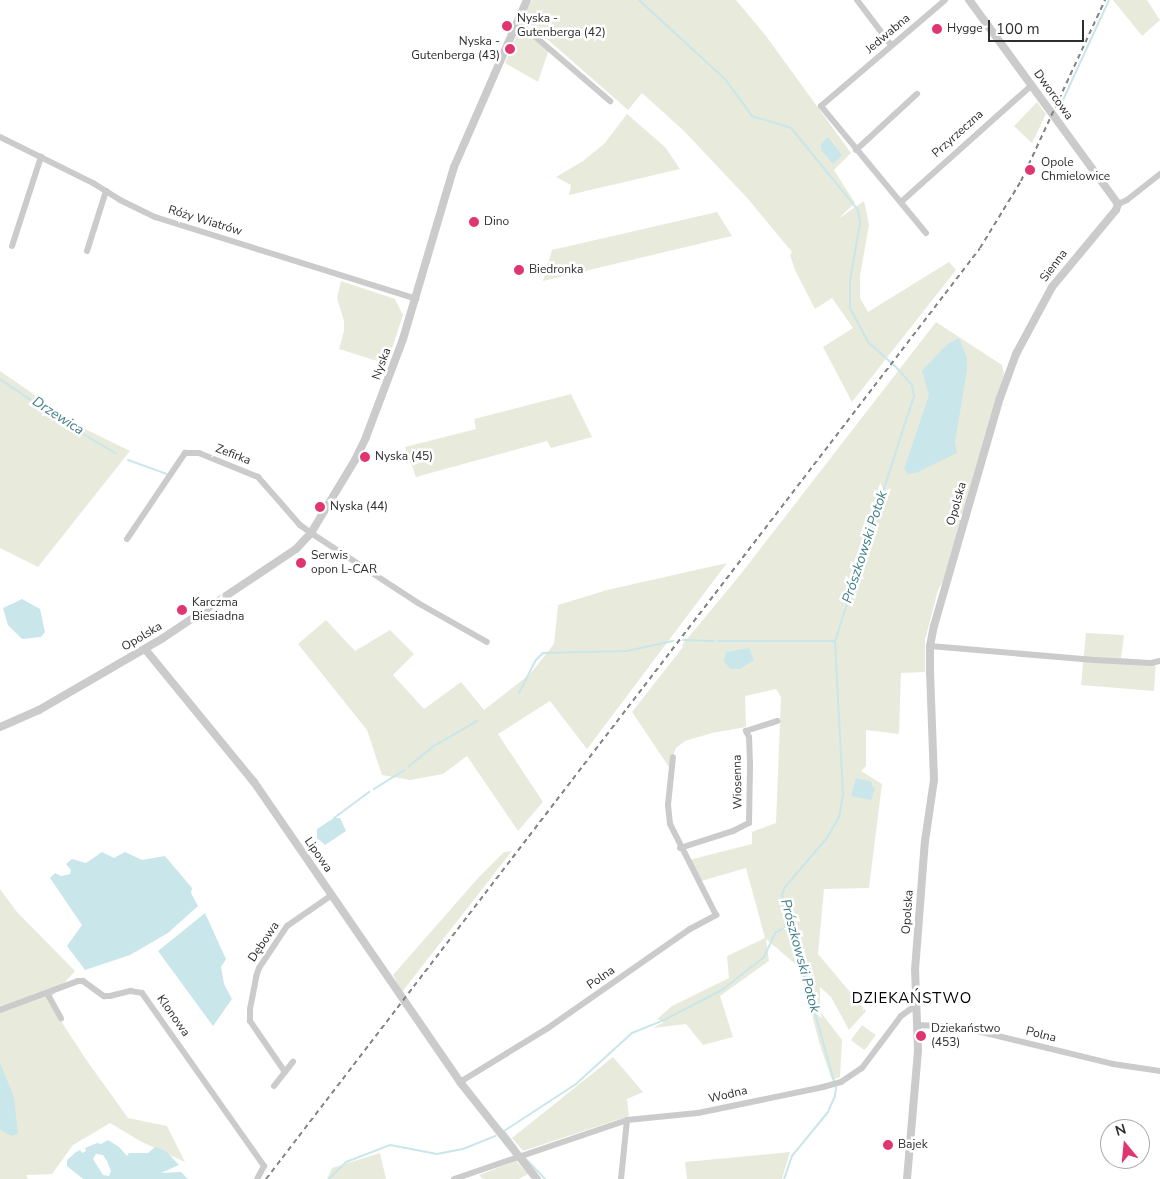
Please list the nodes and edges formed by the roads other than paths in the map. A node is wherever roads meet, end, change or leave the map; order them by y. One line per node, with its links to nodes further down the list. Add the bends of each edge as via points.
1 (527, 0): 5 (street, Nyska)
2 (857, 0): 6 (street)
3 (945, 0): 6 (street, Jedwabna)
4 (969, 0): 7 (street, Dworcowa)
5 (517, 20): 9 (street); 21 (street, Nyska, via 454,167)
6 (891, 45): 11 (street, Jedwabna, via 821,106)
7 (1032, 85): 16 (street, Przyrzeczna); 17 (street, Dworcowa)
8 (917, 94): 11 (street)
9 (610, 102)
10 (0, 137): 12 (street, Róży Wiatrów)
11 (856, 150): 16 (street)
12 (41, 157): 15 (street, Róży Wiatrów); 19 (street)
13 (1160, 174): 14 (street, Sienna)
14 (1156, 180): 17 (street, Sienna)
15 (106, 191): 20 (street); 21 (street, Róży Wiatrów, via 155,217)
16 (901, 202): 18 (street)
17 (1118, 204): 22 (street, Sienna, via 1052,287 1024,336)
18 (926, 233)
19 (12, 246)
20 (87, 251)
21 (416, 299): 23 (street, Nyska, via 366,437)
22 (1000, 398): 26 (street, Opolska)
23 (311, 533): 24 (street, Zefirka, via 258,477 199,454 185,453); 25 (street, via 418,603); 27 (street, Opolska, via 296,549)
24 (127, 539)
25 (487, 642)
26 (930, 646): 28 (street, via 1094,660); 35 (street, Opolska, via 934,780 924,851)
27 (145, 649): 30 (street, Opolska, via 39,710); 33 (street, Lipowa, via 232,754)
28 (1160, 661)
29 (777, 721): 32 (street, Wiosenna, via 746,731 750,764 749,823)
30 (0, 727)
31 (673, 758): 32 (street, Polna, via 668,816)
32 (680, 848): 42 (street, Polna, via 716,915 548,1028)
33 (332, 895): 41 (street, Dębowa, via 287,926 256,977 250,1021); 42 (street, Lipowa)
34 (47, 993): 36 (street, Klonowa); 37 (street); 46 (street, Klonowa, via 83,981 104,996 130,991 142,993 264,1166)
35 (915, 1006): 38 (street, Opolska); 44 (street, Wodna, via 900,1016 862,1068 841,1082 698,1113)
36 (0, 1010)
37 (61, 1018)
38 (918, 1025): 40 (street, Polna, via 961,1027 1113,1064); 50 (street, Opolska)
39 (292, 1062): 41 (street)
40 (1160, 1071)
41 (285, 1072): 43 (street)
42 (460, 1082): 45 (street)
43 (274, 1086)
44 (627, 1120): 45 (street, Wodna); 49 (street)
45 (517, 1156): 47 (street, Wodna); 48 (street)
46 (257, 1179)
47 (454, 1179)
48 (537, 1179)
49 (621, 1179)
50 (907, 1179)

